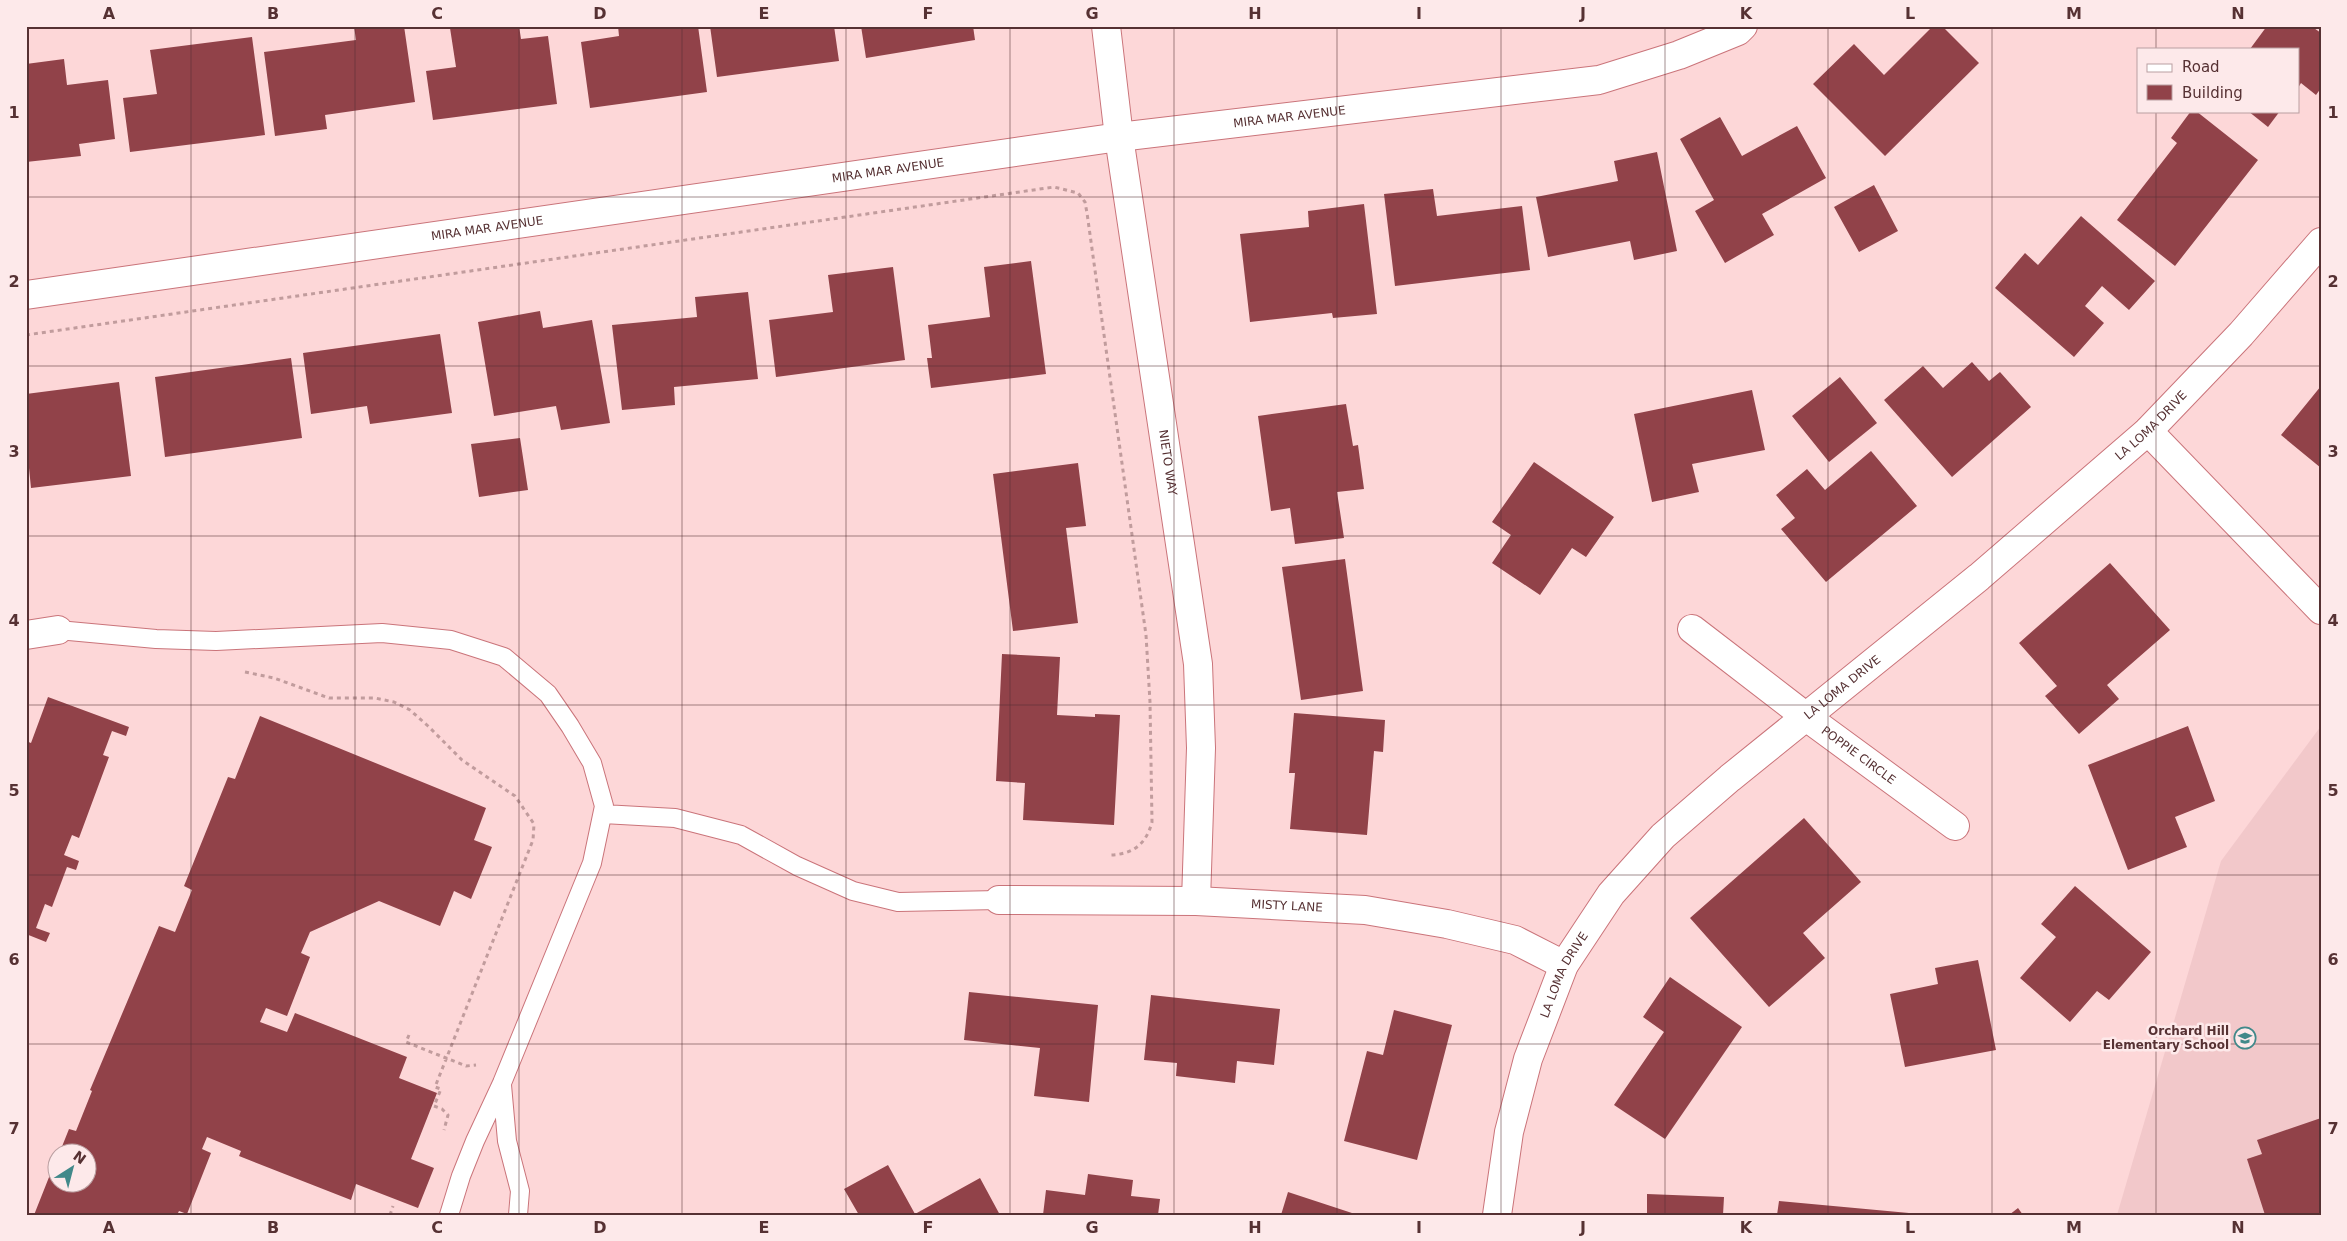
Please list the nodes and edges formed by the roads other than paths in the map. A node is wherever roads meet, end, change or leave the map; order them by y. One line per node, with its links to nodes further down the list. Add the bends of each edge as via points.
1 (1106, 26): 3 (street, NIETO WAY)
2 (1743, 26): 3 (street, MIRA MAR AVENUE, via 1680,55 1599,80)
3 (1119, 138): 5 (street, MIRA MAR AVENUE); 15 (street, NIETO WAY, via 1198,664 1201,748)
4 (2321, 242): 6 (street, LA LOMA DRIVE, via 2241,334)
5 (26, 295)
6 (2148, 431): 7 (street); 11 (street, LA LOMA DRIVE, via 1979,577)
7 (2321, 610)
8 (1692, 629): 11 (street, POPPIE CIRCLE)
9 (58, 630): 10 (street); 12 (lane, via 216,641 382,633 451,640 504,657 548,694 570,726 592,763 604,806)
10 (26, 635)
11 (1805, 716): 13 (street, POPPIE CIRCLE); 16 (street, LA LOMA DRIVE, via 1663,836 1611,894)
12 (603, 814): 14 (lane, via 674,818 741,835 797,866 853,891 898,902); 17 (lane, via 592,863)
13 (1955, 826)
14 (999, 900): 15 (street, MISTY LANE)
15 (1196, 901): 16 (street, MISTY LANE, via 1365,910 1447,924 1515,940)
16 (1564, 965): 20 (street, LA LOMA DRIVE, via 1528,1059 1509,1132)
17 (502, 1083): 18 (lane, via 468,1158); 19 (lane, via 508,1141 520,1191)
18 (449, 1215)
19 (518, 1215)
20 (1497, 1215)

